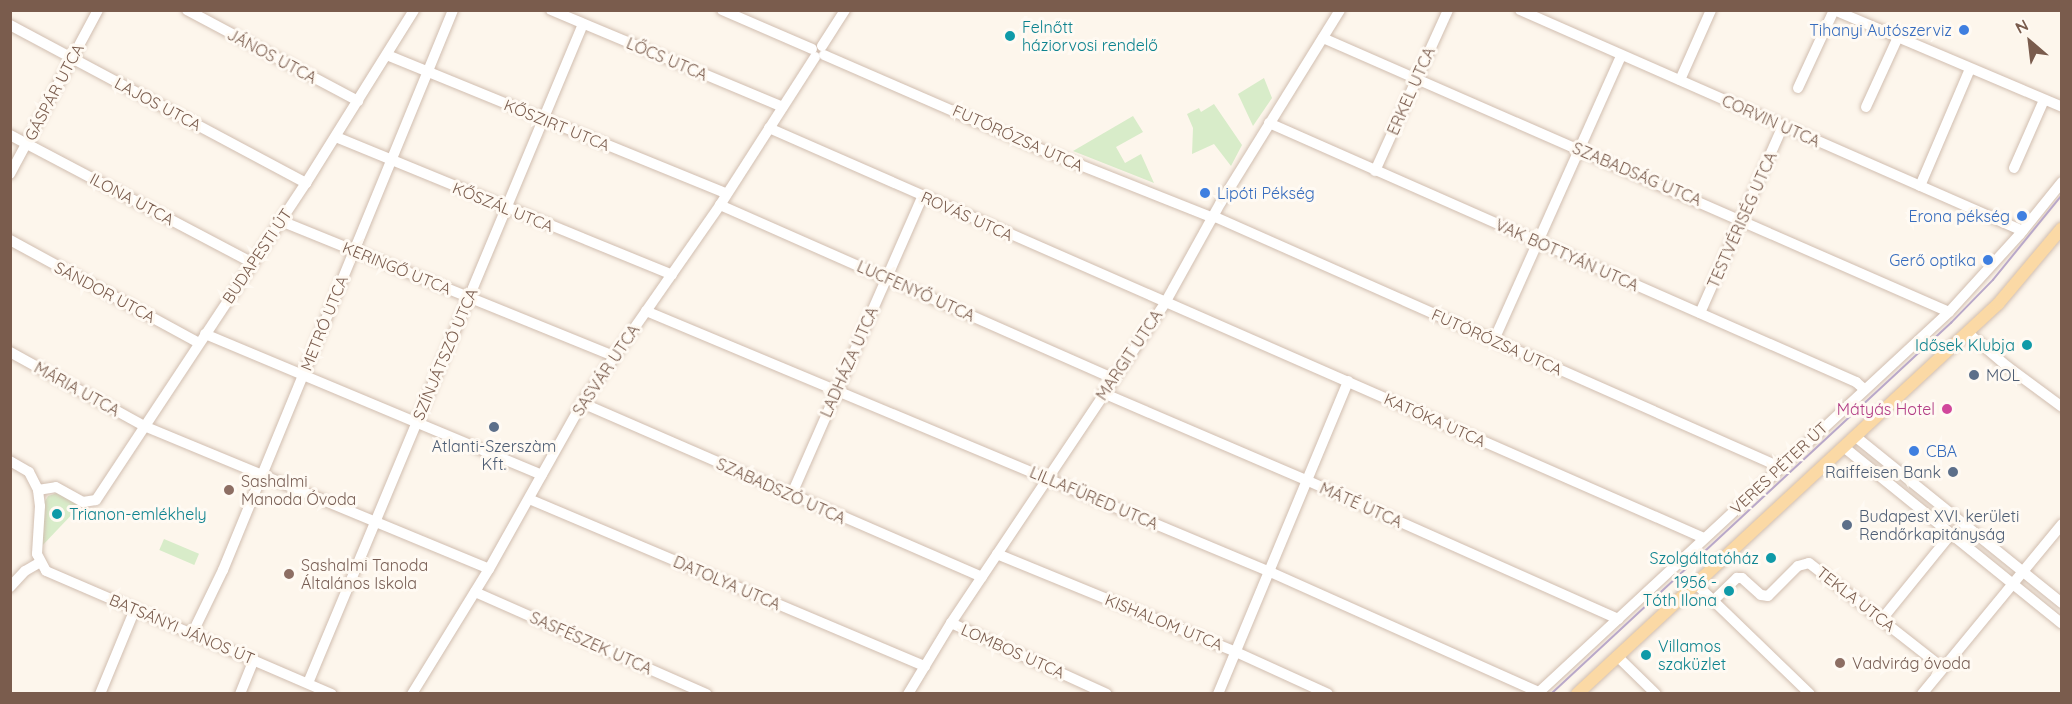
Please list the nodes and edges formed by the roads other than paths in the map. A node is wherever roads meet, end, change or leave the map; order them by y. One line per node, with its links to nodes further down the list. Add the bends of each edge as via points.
1 (98, 10): 20 (street, GÁSPÁR UTCA)
2 (187, 10): 27 (street, JÁNOS UTCA)
3 (414, 10): 18 (street, BUDAPESTI ÚT)
4 (453, 10): 22 (street, METRÓ UTCA)
5 (551, 10): 13 (street, LŐCS UTCA)
6 (722, 10): 17 (street, FUTÓRÓZSA UTCA)
7 (845, 10): 17 (street, SASVÁR UTCA)
8 (1340, 10): 16 (street, MARGIT UTCA)
9 (1448, 10): 23 (street, ERKEL UTCA)
10 (1520, 10): 19 (street, CORVIN UTCA)
11 (1711, 10): 24 (street)
12 (1834, 10): 15 (street); 25 (street)
13 (583, 24): 28 (street, LŐCS UTCA); 31 (street, SZÍNJÁTSZÓ UTCA)
14 (10, 25): 20 (street, LAJOS UTCA)
15 (1898, 37): 21 (street); 30 (street)
16 (1323, 38): 23 (street, SZABADSÁG UTCA); 32 (street, MARGIT UTCA)
17 (818, 52): 28 (street, SASVÁR UTCA); 50 (street, FUTÓRÓZSA UTCA, via 1045,151)
18 (387, 55): 22 (street, KŐSZIRT UTCA); 27 (street, BUDAPESTI ÚT)
19 (1621, 56): 24 (street, CORVIN UTCA); 38 (street)
20 (72, 58): 37 (street, GÁSPÁR UTCA); 44 (street, LAJOS UTCA)
21 (1970, 69): 26 (street); 45 (street)
22 (428, 71): 31 (street, KŐSZIRT UTCA); 39 (street, METRÓ UTCA)
23 (1417, 77): 38 (street, SZABADSÁG UTCA); 41 (street, ERKEL UTCA)
24 (1680, 80): 33 (street, CORVIN UTCA)
25 (1798, 88)
26 (2044, 100): 29 (street); 40 (street)
27 (358, 101): 36 (street, BUDAPESTI ÚT)
28 (783, 107): 34 (street, SASVÁR UTCA)
29 (2061, 107)
30 (1866, 108)
31 (543, 120): 46 (street, KŐSZIRT UTCA); 49 (street, SZÍNJÁTSZÓ UTCA)
32 (1269, 123): 41 (street, VAK BOTTYÁN UTCA); 50 (street, MARGIT UTCA)
33 (1783, 126): 45 (street, CORVIN UTCA); 51 (street, TESTVÉRISÉG UTCA)
34 (769, 128): 46 (street, SASVÁR UTCA); 47 (street, ROVÁS UTCA)
35 (10, 135): 37 (street, ILONA UTCA)
36 (336, 137): 39 (street, KŐSZÁL UTCA); 44 (street, BUDAPESTI ÚT)
37 (27, 143): 42 (street, GÁSPÁR UTCA); 58 (street, ILONA UTCA)
38 (1580, 149): 51 (street, SZABADSÁG UTCA); 56 (street)
39 (392, 160): 49 (street, KŐSZÁL UTCA); 57 (street, METRÓ UTCA)
40 (2014, 168)
41 (1376, 171): 56 (street, VAK BOTTYÁN UTCA)
42 (10, 174)
43 (2061, 182): 54 (street, VERES PÉTER ÚT)
44 (306, 183): 52 (street, BUDAPESTI ÚT)
45 (1920, 186): 54 (street, CORVIN UTCA)
46 (727, 194): 48 (street, SASVÁR UTCA)
47 (923, 196): 60 (street, LADHÁZA UTCA); 62 (street, ROVÁS UTCA)
48 (720, 204): 59 (street, SASVÁR UTCA); 60 (street, LUCFENYŐ UTCA)
49 (506, 209): 59 (street, KŐSZÁL UTCA); 61 (street, SZÍNJÁTSZÓ UTCA)
50 (1213, 217): 62 (street, MARGIT UTCA); 68 (street, FUTÓRÓZSA UTCA)
51 (1742, 219): 64 (street, SZABADSÁG UTCA); 65 (street, TESTVÉRISÉG UTCA)
52 (281, 221): 57 (street, KERINGŐ UTCA); 58 (street, BUDAPESTI ÚT)
53 (2061, 228): 66 (main road, VERES PÉTER ÚT, via 2009,292)
54 (2023, 231): 64 (street, VERES PÉTER ÚT)
55 (10, 240): 67 (street, SÁNDOR UTCA)
56 (1538, 243): 65 (street, VAK BOTTYÁN UTCA); 68 (street)
57 (354, 249): 61 (street, KERINGŐ UTCA); 71 (street, METRÓ UTCA)
58 (253, 263): 67 (street, BUDAPESTI ÚT)
59 (672, 275): 63 (street, SASVÁR UTCA)
60 (887, 278): 72 (street, LUCFENYŐ UTCA); 74 (street, LADHÁZA UTCA)
61 (469, 297): 70 (street, KERINGŐ UTCA); 79 (street, SZÍNJÁTSZÓ UTCA)
62 (1165, 303): 72 (street, MARGIT UTCA); 73 (street, KATÓKA UTCA)
63 (646, 311): 70 (street, SASVÁR UTCA); 74 (street, LILLAFÜRED UTCA)
64 (1949, 312): 75 (street, VERES PÉTER ÚT)
65 (1700, 314): 75 (street, VAK BOTTYÁN UTCA, via 1856,381)
66 (1968, 333): 78 (street); 81 (main road, VERES PÉTER ÚT)
67 (202, 338): 71 (street, SÁNDOR UTCA); 80 (street, BUDAPESTI ÚT)
68 (1494, 340): 84 (street, FUTÓRÓZSA UTCA)
69 (10, 352): 80 (street, MÁRIA UTCA)
70 (613, 356): 77 (street, SASVÁR UTCA)
71 (303, 375): 79 (street, SÁNDOR UTCA); 85 (street, METRÓ UTCA)
72 (1113, 378): 76 (street, MARGIT UTCA)
73 (1348, 381): 88 (street); 95 (street, KATÓKA UTCA)
74 (837, 389): 87 (street, LILLAFÜRED UTCA); 90 (street, LADHÁZA UTCA)
75 (1864, 389): 84 (street, VERES PÉTER ÚT)
76 (1103, 393): 87 (street, MARGIT UTCA); 88 (street, MÁTÉ UTCA)
77 (582, 403): 86 (street, SASVÁR UTCA); 90 (street, SZABADSZÓ UTCA)
78 (2061, 407)
79 (417, 422): 86 (street, SÁNDOR UTCA); 92 (street, SZÍNJÁTSZÓ UTCA)
80 (144, 426): 85 (street, MÁRIA UTCA); 89 (street, BUDAPESTI ÚT, via 96,500 83,502 56,487)
81 (1856, 437): 82 (main road, VERES PÉTER ÚT); 100 (street)
82 (1845, 448): 94 (street); 102 (main road, VERES PÉTER ÚT)
83 (10, 461): 89 (street, via 29,472)
84 (1780, 467): 95 (street, VERES PÉTER ÚT)
85 (261, 473): 92 (street, MÁRIA UTCA); 113 (street, METRÓ UTCA, via 223,570)
86 (542, 475): 91 (street, SASVÁR UTCA)
87 (1047, 479): 96 (street, MARGIT UTCA); 99 (street, LILLAFÜRED UTCA)
88 (1306, 480): 99 (street); 109 (street, MÁTÉ UTCA)
89 (38, 490): 97 (street)
90 (790, 496): 101 (street, SZABADSZÓ UTCA)
91 (529, 499): 98 (street, SASVÁR UTCA); 117 (street, DATOLYA UTCA)
92 (375, 521): 98 (street, MÁRIA UTCA); 119 (street, SZÍNJÁTSZÓ UTCA)
93 (2061, 524): 100 (street)
94 (1951, 534): 103 (street); 110 (street)
95 (1704, 538): 109 (street, VERES PÉTER ÚT)
96 (998, 554): 101 (street, MARGIT UTCA); 114 (street, KISHALOM UTCA)
97 (39, 560): 104 (street); 108 (street, BATSÁNYI JÁNOS ÚT, via 49,573)
98 (489, 569): 105 (street, SASVÁR UTCA)
99 (1269, 570): 114 (street); 129 (street, LILLAFÜRED UTCA)
100 (2021, 573): 103 (street); 107 (street)
101 (982, 578): 111 (street, MARGIT UTCA)
102 (1696, 584): 106 (street); 115 (main road, VERES PÉTER ÚT)
103 (2012, 584): 112 (street); 118 (street)
104 (10, 587)
105 (475, 592): 123 (street, SASVÁR UTCA); 124 (street, SASFÉSZEK UTCA)
106 (1714, 600): 110 (street, TEKLA UTCA, via 1737,578 1768,596 1798,566 1809,563); 132 (street)
107 (2061, 603)
108 (135, 609): 113 (street, BATSÁNYI JÁNOS ÚT); 120 (street)
109 (1618, 619): 129 (street, VERES PÉTER ÚT)
110 (1882, 619): 118 (street, TEKLA UTCA)
111 (951, 623): 117 (street, MARGIT UTCA); 126 (street, LOMBOS UTCA)
112 (2061, 624)
113 (192, 634): 116 (street, BATSÁNYI JÁNOS ÚT)
114 (1236, 652): 127 (street); 128 (street, KISHALOM UTCA)
115 (1617, 656): 130 (main road, VERES PÉTER ÚT); 131 (street)
116 (254, 660): 119 (street, BATSÁNYI JÁNOS ÚT); 121 (street)
117 (925, 666): 125 (street, MARGIT UTCA)
118 (1943, 668): 133 (street)
119 (308, 683): 122 (street, BATSÁNYI JÁNOS ÚT)
120 (100, 693)
121 (240, 693)
122 (332, 693)
123 (412, 693)
124 (706, 693)
125 (908, 693)
126 (1107, 693)
127 (1218, 693)
128 (1329, 693)
129 (1537, 693)
130 (1576, 693)
131 (1656, 693)
132 (1810, 693)
133 (1922, 693)

